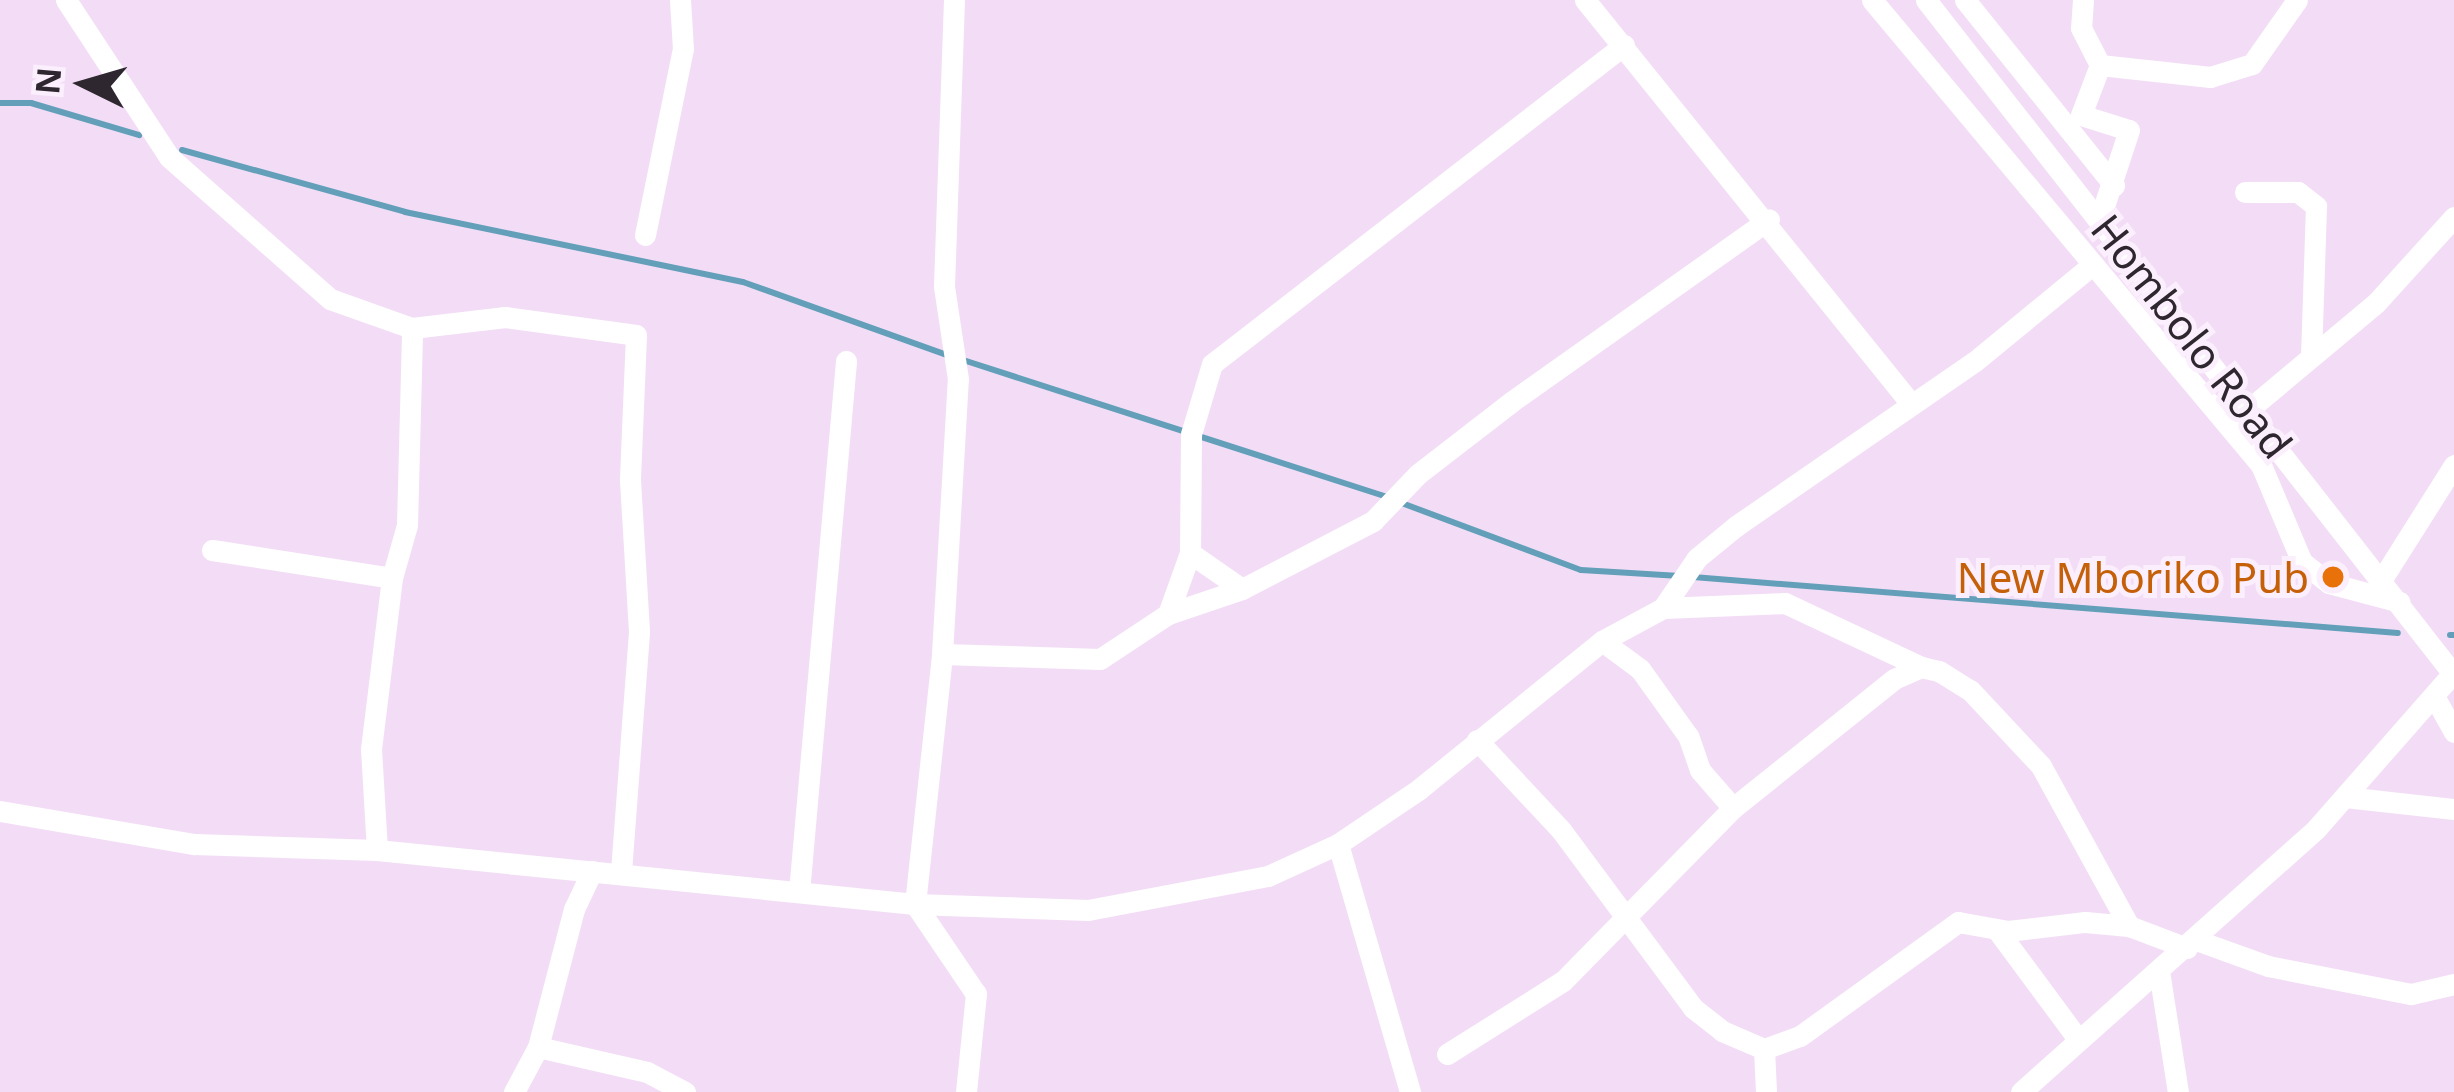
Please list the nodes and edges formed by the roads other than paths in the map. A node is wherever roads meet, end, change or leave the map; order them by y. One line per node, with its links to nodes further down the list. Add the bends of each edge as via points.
1 (66, 0): 19 (street, via 170,157 330,299)
2 (680, 0): 17 (street, via 683,49)
3 (954, 0): 34 (street, via 944,286 958,379)
4 (1585, 0): 10 (street)
5 (1872, 0): 18 (street, via 1987,129)
6 (1926, 0): 14 (street, Hombolo Road)
7 (1965, 0): 12 (street)
8 (2083, 0): 11 (street, via 2081,28)
9 (2297, 0): 11 (street, via 2252,64 2231,71 2210,77)
10 (1624, 45): 16 (street); 26 (street, via 1212,364 1191,434)
11 (2100, 65): 12 (street, via 2081,115 2129,130)
12 (2114, 184): 14 (street)
13 (2245, 192): 20 (street, via 2298,192 2316,206)
14 (2100, 218): 23 (street, Hombolo Road)
15 (2454, 218): 20 (street, via 2396,283)
16 (1769, 219): 22 (street); 29 (street, via 1418,474 1373,521)
17 (645, 236)
18 (2091, 266): 22 (street, via 1974,362); 30 (street, via 2261,465 2302,562 2330,584)
19 (412, 328): 27 (street, via 407,525); 47 (street, via 506,316 636,334 630,480 639,632)
20 (2311, 357): 23 (street)
21 (846, 361): 48 (street)
22 (1908, 400): 31 (street, via 1697,558)
23 (2248, 410): 28 (street, Hombolo Road)
24 (2454, 465): 28 (street)
25 (212, 550): 27 (street)
26 (1190, 553): 29 (street); 32 (street)
27 (392, 578): 45 (street, via 371,749)
28 (2382, 579): 30 (street, Hombolo Road)
29 (1242, 589): 32 (street)
30 (2400, 602): 36 (street, Hombolo Road)
31 (1663, 608): 33 (street); 35 (street, via 1785,603)
32 (1168, 614): 34 (street, via 1100,658)
33 (1602, 641): 39 (street); 41 (street, via 1640,669 1688,736 1700,770)
34 (942, 654): 49 (street)
35 (1921, 667): 41 (street, via 1894,679); 51 (street, via 1970,690 2041,766)
36 (2453, 674): 37 (street)
37 (2434, 696): 38 (street); 40 (street)
38 (2454, 733)
39 (1477, 740): 44 (street); 50 (street)
40 (2345, 797): 42 (street); 53 (street)
41 (1733, 808): 50 (street)
42 (2454, 809)
43 (0, 811): 45 (street, via 194,844)
44 (1338, 844): 49 (street, via 1268,876 1109,907); 63 (street)
45 (376, 850): 46 (street)
46 (592, 871): 47 (street); 57 (street, via 574,909)
47 (621, 874): 48 (street)
48 (799, 892): 49 (street)
49 (915, 904): 62 (street, via 976,994)
50 (1623, 911): 58 (street, via 1693,1007 1721,1031); 59 (street, via 1563,981)
51 (2129, 926): 52 (street); 53 (street)
52 (1998, 931): 56 (street); 58 (street, via 1958,922 1800,1036)
53 (2192, 944): 54 (street); 55 (street, via 2411,994)
54 (2159, 971): 56 (street); 66 (street)
55 (2454, 984)
56 (2078, 1039): 65 (street)
57 (538, 1047): 60 (street); 61 (street, via 647,1072)
58 (1764, 1049): 64 (street)
59 (1447, 1054)
60 (514, 1092)
61 (686, 1092)
62 (966, 1092)
63 (1410, 1092)
64 (1766, 1092)
65 (2021, 1092)
66 (2178, 1092)

